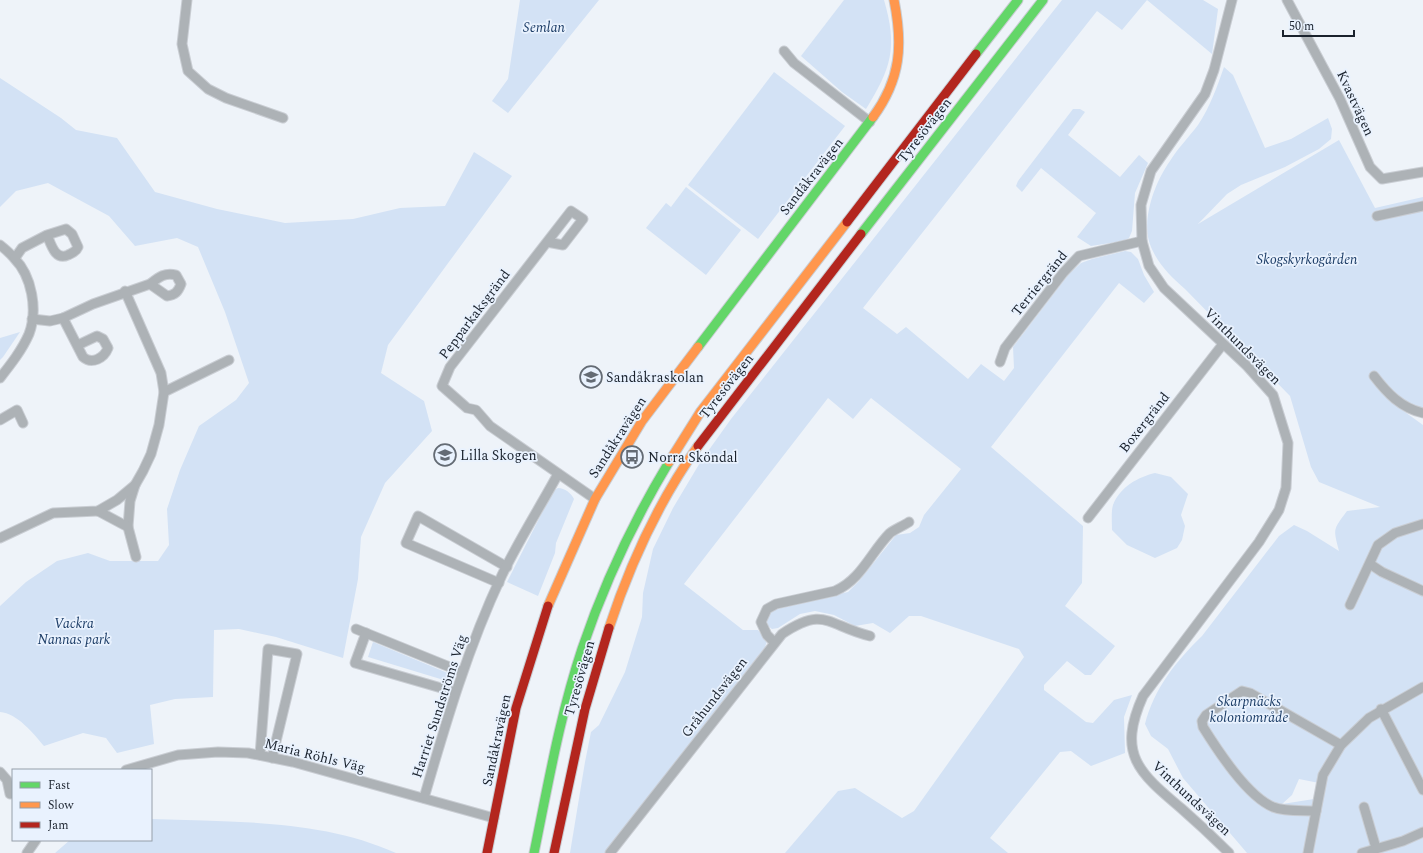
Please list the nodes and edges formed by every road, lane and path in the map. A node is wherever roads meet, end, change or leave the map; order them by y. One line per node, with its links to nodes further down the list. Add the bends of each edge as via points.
1 (187, 0): 8 (street, via 182,44 188,71 208,89 226,98)
2 (894, 0): 9 (main road, Sandåkravägen, via 901,38 897,70 890,91)
3 (1018, 0): 72 (main road, Tyresövägen, via 701,411 651,492 613,570 580,656 561,723)
4 (1043, 0): 73 (main road, Tyresövägen, via 717,420 675,481 631,571 604,642 582,716)
5 (1232, 0): 14 (street, Vinthundsvägen, via 1214,70 1205,94 1152,172 1146,185 1141,205)
6 (1287, 0): 10 (street, Kvastvägen, via 1340,99 1370,167 1382,179)
7 (784, 50): 9 (street, via 794,63)
8 (283, 118)
9 (870, 122): 34 (main road, Sandåkravägen, via 642,421)
10 (1423, 172)
11 (1423, 206): 12 (street)
12 (1377, 216)
13 (47, 235): 17 (street, via 22,248)
14 (1142, 241): 22 (street, Vinthundsvägen, via 1149,266 1164,288); 25 (street, Terriergränd, via 1079,256 1005,348)
15 (547, 242): 32 (street, Pepparkaksgränd, via 450,367 442,386 467,408 476,410 490,426)
16 (0, 246): 17 (street)
17 (15, 258): 21 (street, via 30,290)
18 (150, 284): 19 (street)
19 (125, 291): 20 (street); 28 (street, via 161,373)
20 (63, 318): 21 (street, via 50,321); 23 (street)
21 (32, 319): 27 (street, via 24,344)
22 (1223, 344): 36 (street, Boxergränd); 75 (street, Vinthundsvägen, via 1273,395 1288,443 1286,488 1279,510 1259,542 1143,696 1131,727 1131,740 1136,761 1144,775)
23 (78, 345)
24 (229, 360): 28 (street)
25 (1000, 362)
26 (1374, 376): 29 (street, via 1398,402)
27 (0, 378)
28 (164, 392): 33 (street, via 151,454)
29 (1423, 414)
30 (0, 420): 31 (street, via 17,410)
31 (23, 423)
32 (558, 474): 34 (street, Pepparkaksgränd); 43 (street, Harriet Sundströms Väg)
33 (135, 485): 35 (street); 39 (street, via 130,501)
34 (595, 499): 66 (main road, Sandåkravägen, via 544,615 516,708)
35 (98, 511): 39 (street); 40 (street, via 53,513)
36 (1088, 518)
37 (909, 522): 50 (street, via 891,533 855,578 844,587 776,604 768,609 761,622 767,635)
38 (1423, 524): 42 (street, via 1395,534 1378,545)
39 (128, 528): 41 (street)
40 (0, 538)
41 (136, 557)
42 (1370, 564): 45 (street); 46 (street)
43 (507, 567): 44 (street, Harriet Sundströms Väg); 44 (street, via 418,516 406,543)
44 (499, 583): 51 (street, Harriet Sundströms Väg)
45 (1423, 591)
46 (1350, 605)
47 (356, 629): 48 (street)
48 (366, 633): 51 (street); 53 (street, via 355,663)
49 (870, 636): 50 (street, Gråhundsvägen, via 853,632 823,619 810,619 795,626)
50 (774, 642): 74 (street, Gråhundsvägen)
51 (462, 672): 53 (street, Harriet Sundströms Väg)
52 (1423, 687): 54 (street)
53 (455, 692): 63 (street, Harriet Sundströms Väg)
54 (1382, 709): 55 (street, via 1357,728); 60 (street)
55 (1341, 745): 65 (street, via 1323,775); 65 (street, via 1250,693 1242,691 1202,721 1203,728 1224,760 1265,803 1289,810)
56 (260, 755): 57 (street, Maria Röhls Väg); 57 (street, via 268,649 297,654); 58 (street, Maria Röhls Väg, via 218,752 178,755)
57 (272, 758): 63 (street, Maria Röhls Väg)
58 (129, 769)
59 (0, 772): 62 (street, via 7,780)
60 (1423, 790)
61 (0, 791): 62 (street)
62 (12, 796)
63 (424, 798): 66 (street, Maria Röhls Väg)
64 (1364, 807): 69 (street)
65 (1316, 810): 76 (street)
66 (494, 818): 71 (main road, Sandåkravägen)
67 (1423, 832): 69 (street, via 1403,841)
68 (35, 841): 70 (street)
69 (1376, 848): 77 (street)
70 (27, 853)
71 (486, 853)
72 (534, 853)
73 (554, 853)
74 (610, 853)
75 (1229, 853)
76 (1308, 853)
77 (1362, 853)

